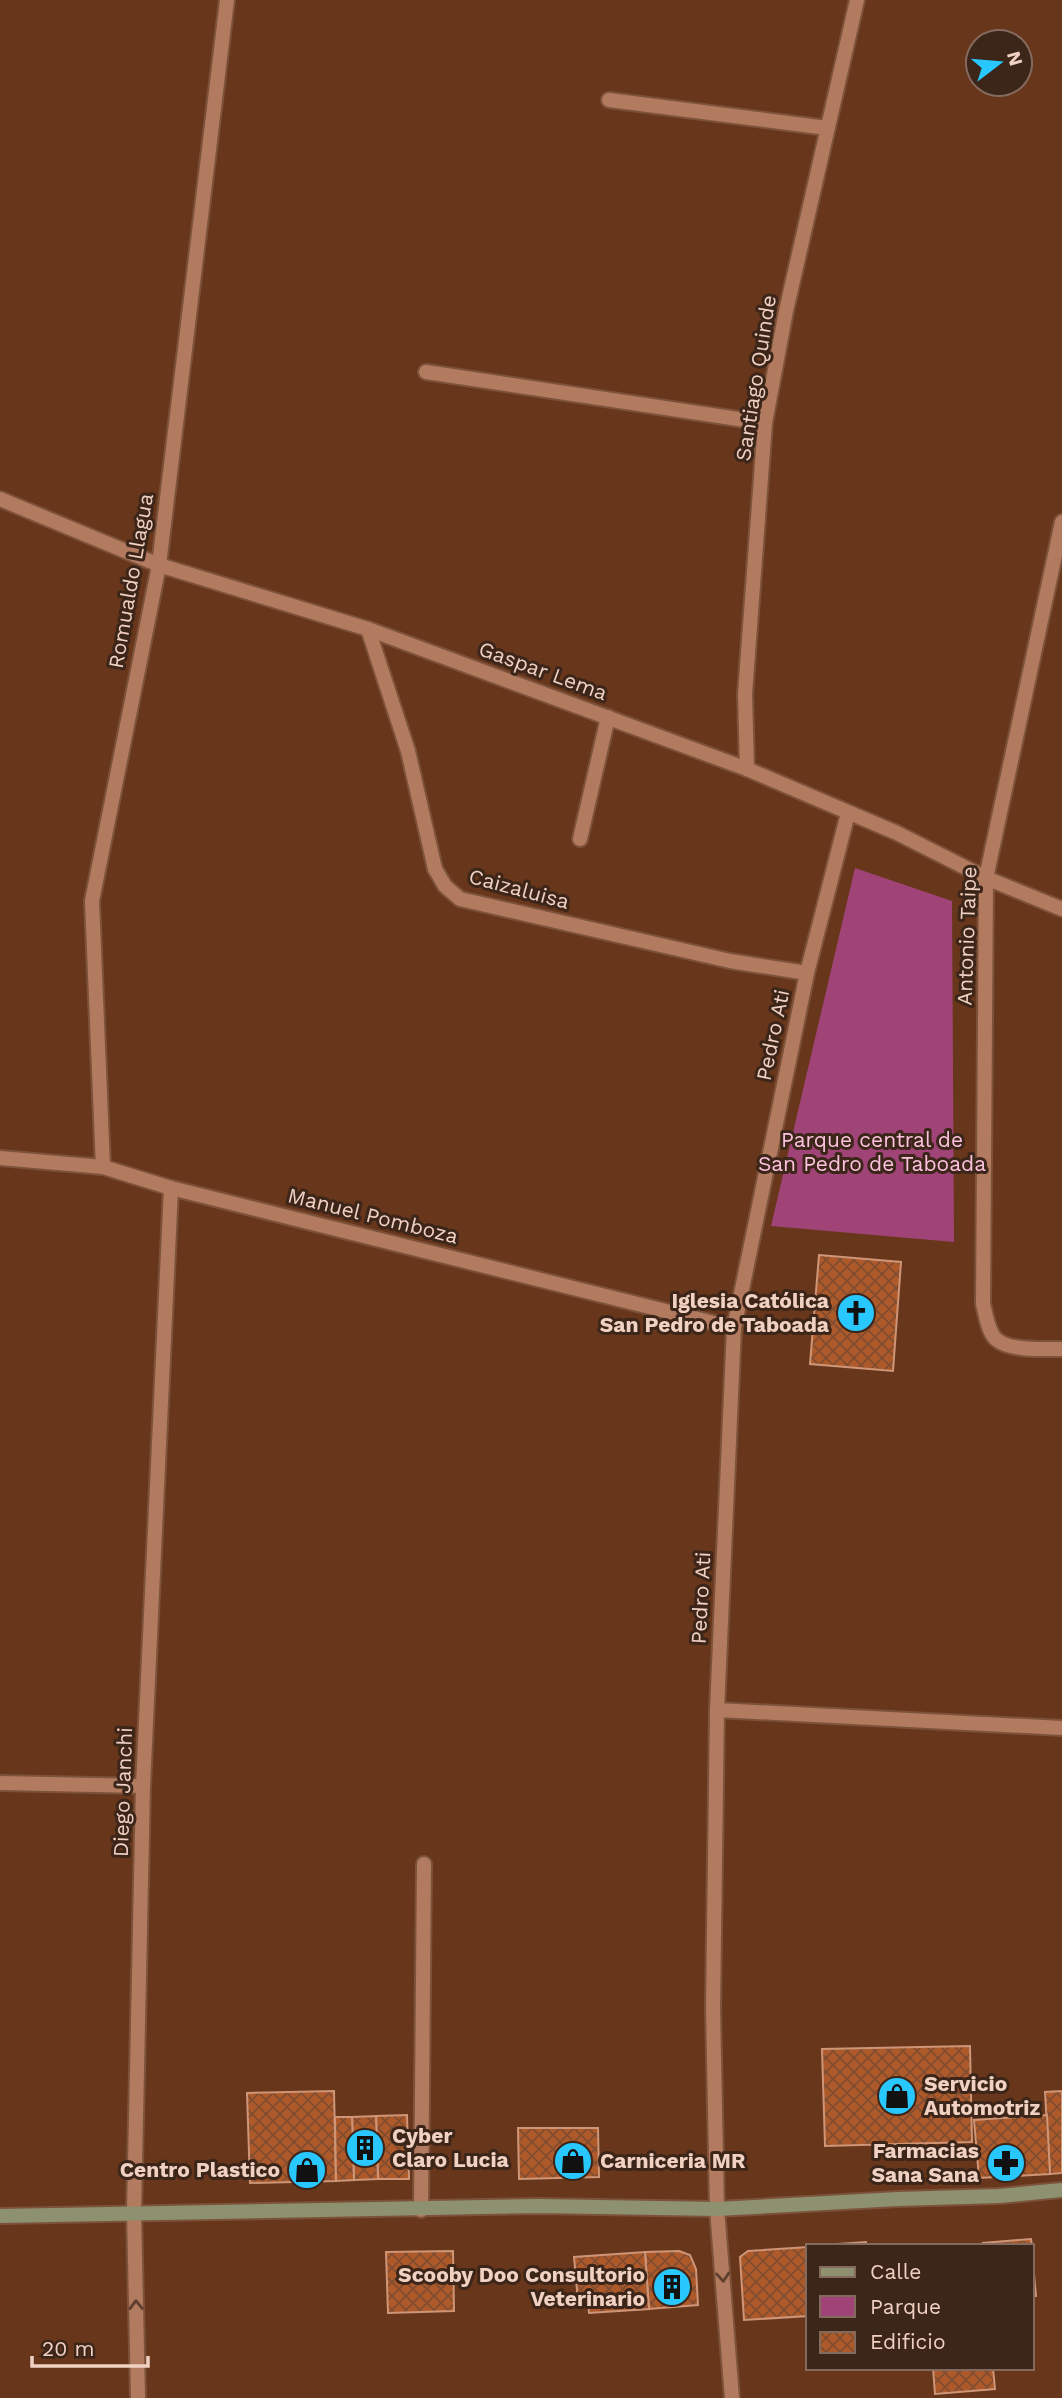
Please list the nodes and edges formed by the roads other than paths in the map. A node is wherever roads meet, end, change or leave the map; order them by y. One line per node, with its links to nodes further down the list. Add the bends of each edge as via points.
1 (227, 0): 9 (street, Romualdo Llagua)
2 (857, 0): 4 (street, Santiago Quinde)
3 (609, 100): 4 (street)
4 (827, 128): 6 (street, Santiago Quinde)
5 (426, 372): 6 (street)
6 (765, 423): 13 (street, Santiago Quinde, via 745,694)
7 (0, 499): 9 (street, Gaspar Lema)
8 (1062, 522): 10 (street, Antonio Taipe)
9 (159, 565): 11 (street, Gaspar Lema); 20 (street, Romualdo Llagua, via 92,901)
10 (1057, 571): 16 (street, Antonio Taipe)
11 (368, 629): 12 (street, Gaspar Lema); 18 (street, Caizaluisa, via 408,751 435,869 460,900 730,961)
12 (608, 717): 13 (street, Gaspar Lema); 15 (street)
13 (747, 769): 14 (street, Gaspar Lema)
14 (848, 813): 16 (street, Gaspar Lema); 18 (street, Pedro Ati)
15 (580, 839)
16 (986, 878): 17 (street, Gaspar Lema); 23 (street, Antonio Taipe, via 983,1304 996,1340 1011,1347)
17 (1062, 909)
18 (807, 973): 22 (street, Pedro Ati)
19 (0, 1157): 20 (street, Manuel Pomboza)
20 (103, 1167): 21 (street, Manuel Pomboza)
21 (171, 1188): 22 (street, Manuel Pomboza); 27 (street, Diego Janchi)
22 (734, 1328): 24 (street, Pedro Ati)
23 (1062, 1349)
24 (717, 1710): 25 (street); 30 (street, Pedro Ati, via 713,2008)
25 (1062, 1728)
26 (0, 1783): 27 (street)
27 (143, 1786): 32 (street, Diego Janchi)
28 (424, 1864): 31 (street)
29 (1062, 2190): 30 (street)
30 (717, 2209): 31 (street, via 539,2206); 35 (street, Pedro Ati, one-way to 35)
31 (421, 2210): 32 (street)
32 (134, 2212): 33 (street); 34 (street, Diego Janchi, one-way to 32)
33 (0, 2216)
34 (138, 2398)
35 (732, 2398)

